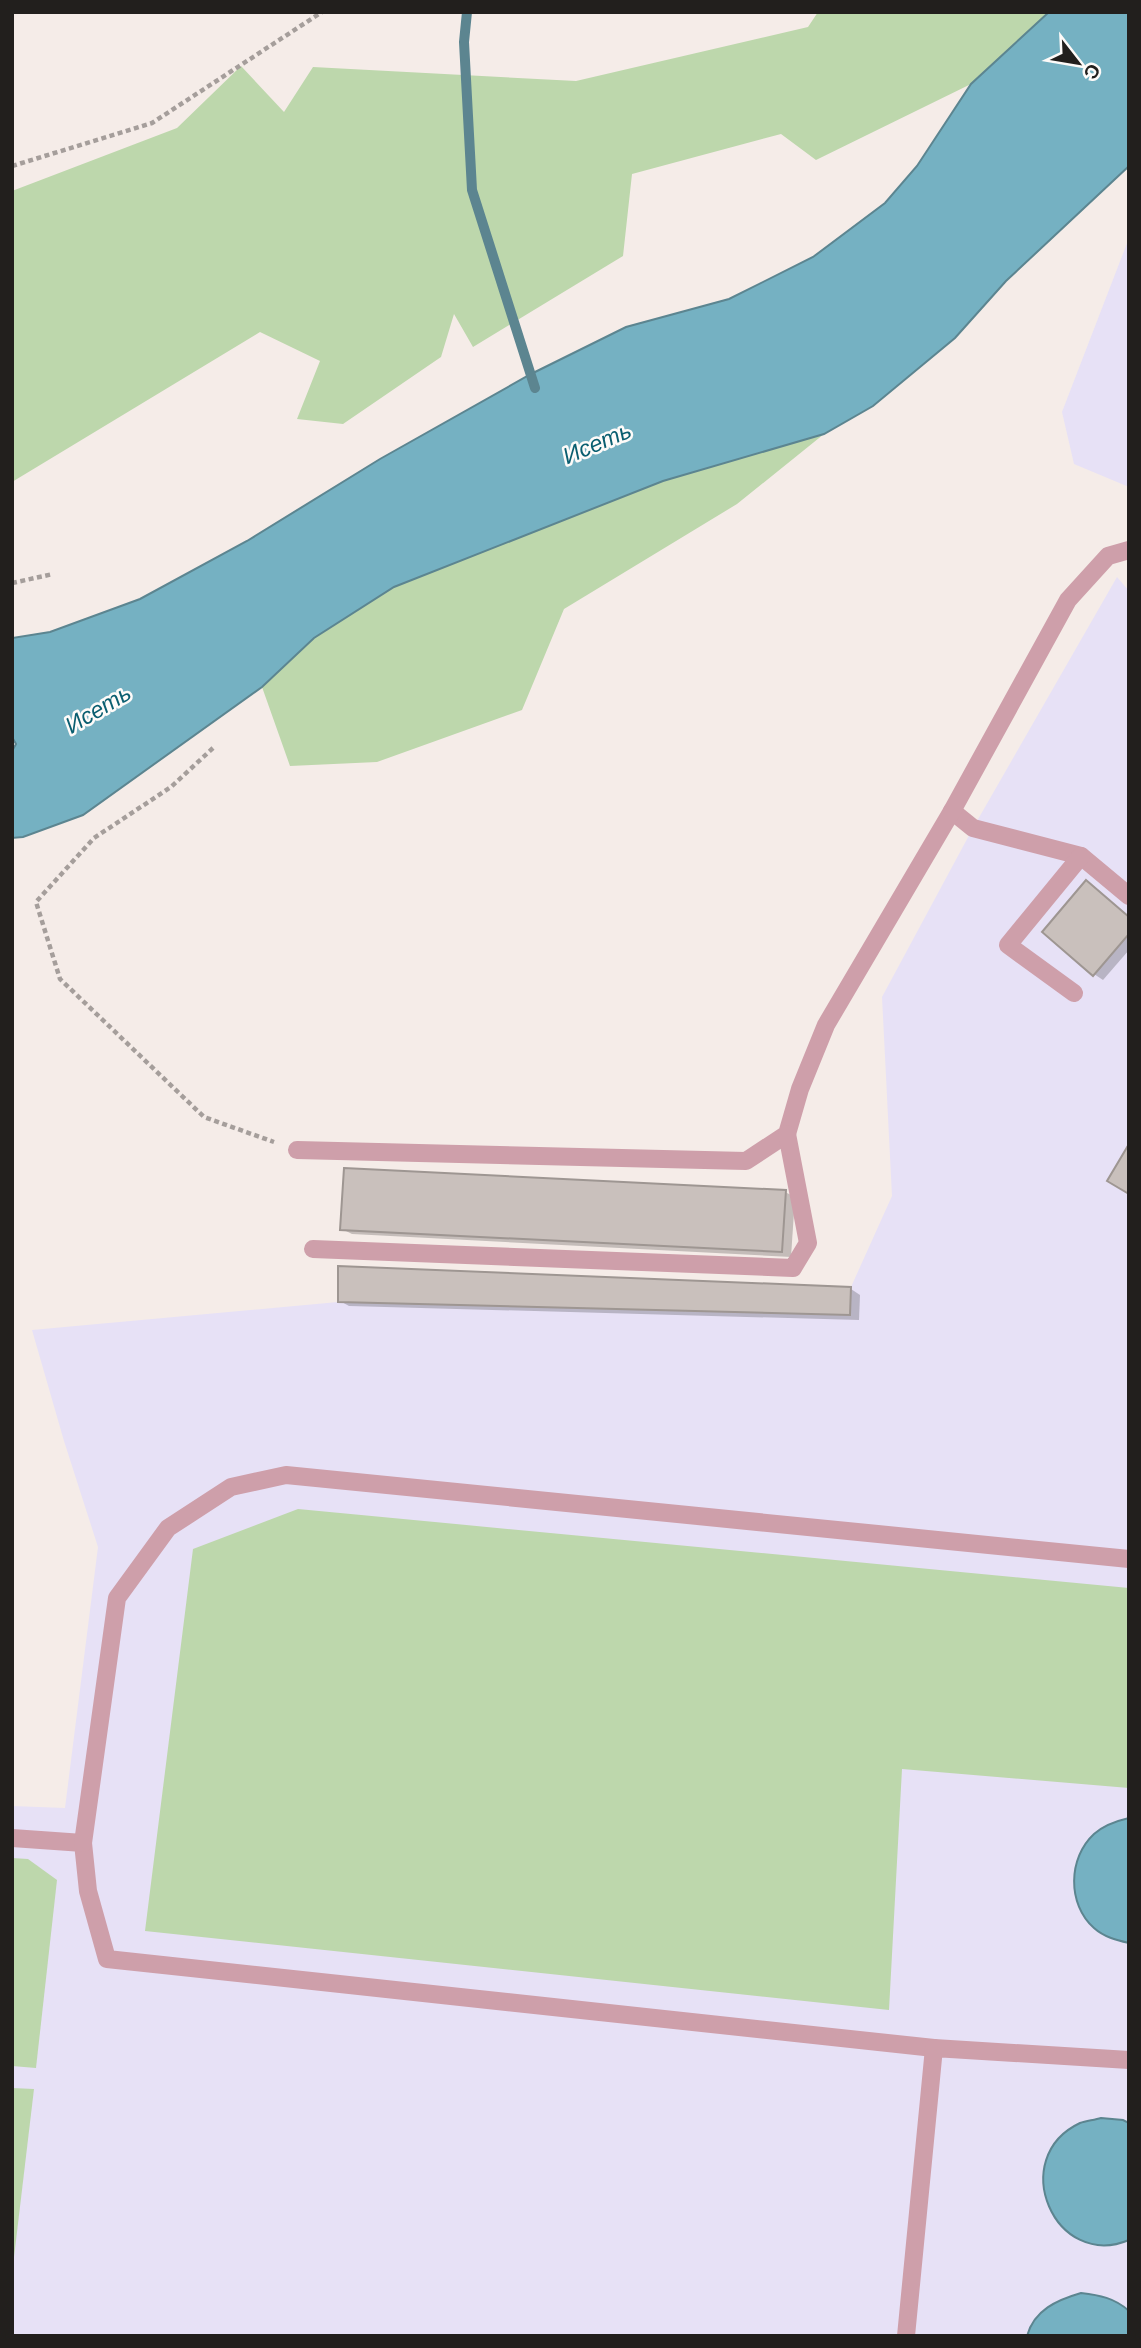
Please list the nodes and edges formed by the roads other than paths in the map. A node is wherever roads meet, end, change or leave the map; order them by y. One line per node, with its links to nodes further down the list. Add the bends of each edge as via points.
1 (1129, 550): 2 (lane, via 1108,556 1068,600)
2 (952, 811): 3 (lane, via 974,828); 6 (lane, via 826,1025)
3 (1081, 856): 4 (lane); 5 (lane, via 1008,945)
4 (1129, 896)
5 (1074, 993)
6 (787, 1135): 7 (lane, via 746,1161); 8 (lane, via 808,1243 793,1268)
7 (298, 1150)
8 (313, 1249)
9 (1129, 1559): 11 (lane, via 286,1475 231,1487 168,1528 117,1598)
10 (12, 1838): 11 (lane)
11 (83, 1843): 12 (lane, via 88,1891 107,1959)
12 (934, 2049): 13 (lane); 14 (lane)
13 (1129, 2060)
14 (906, 2336)

